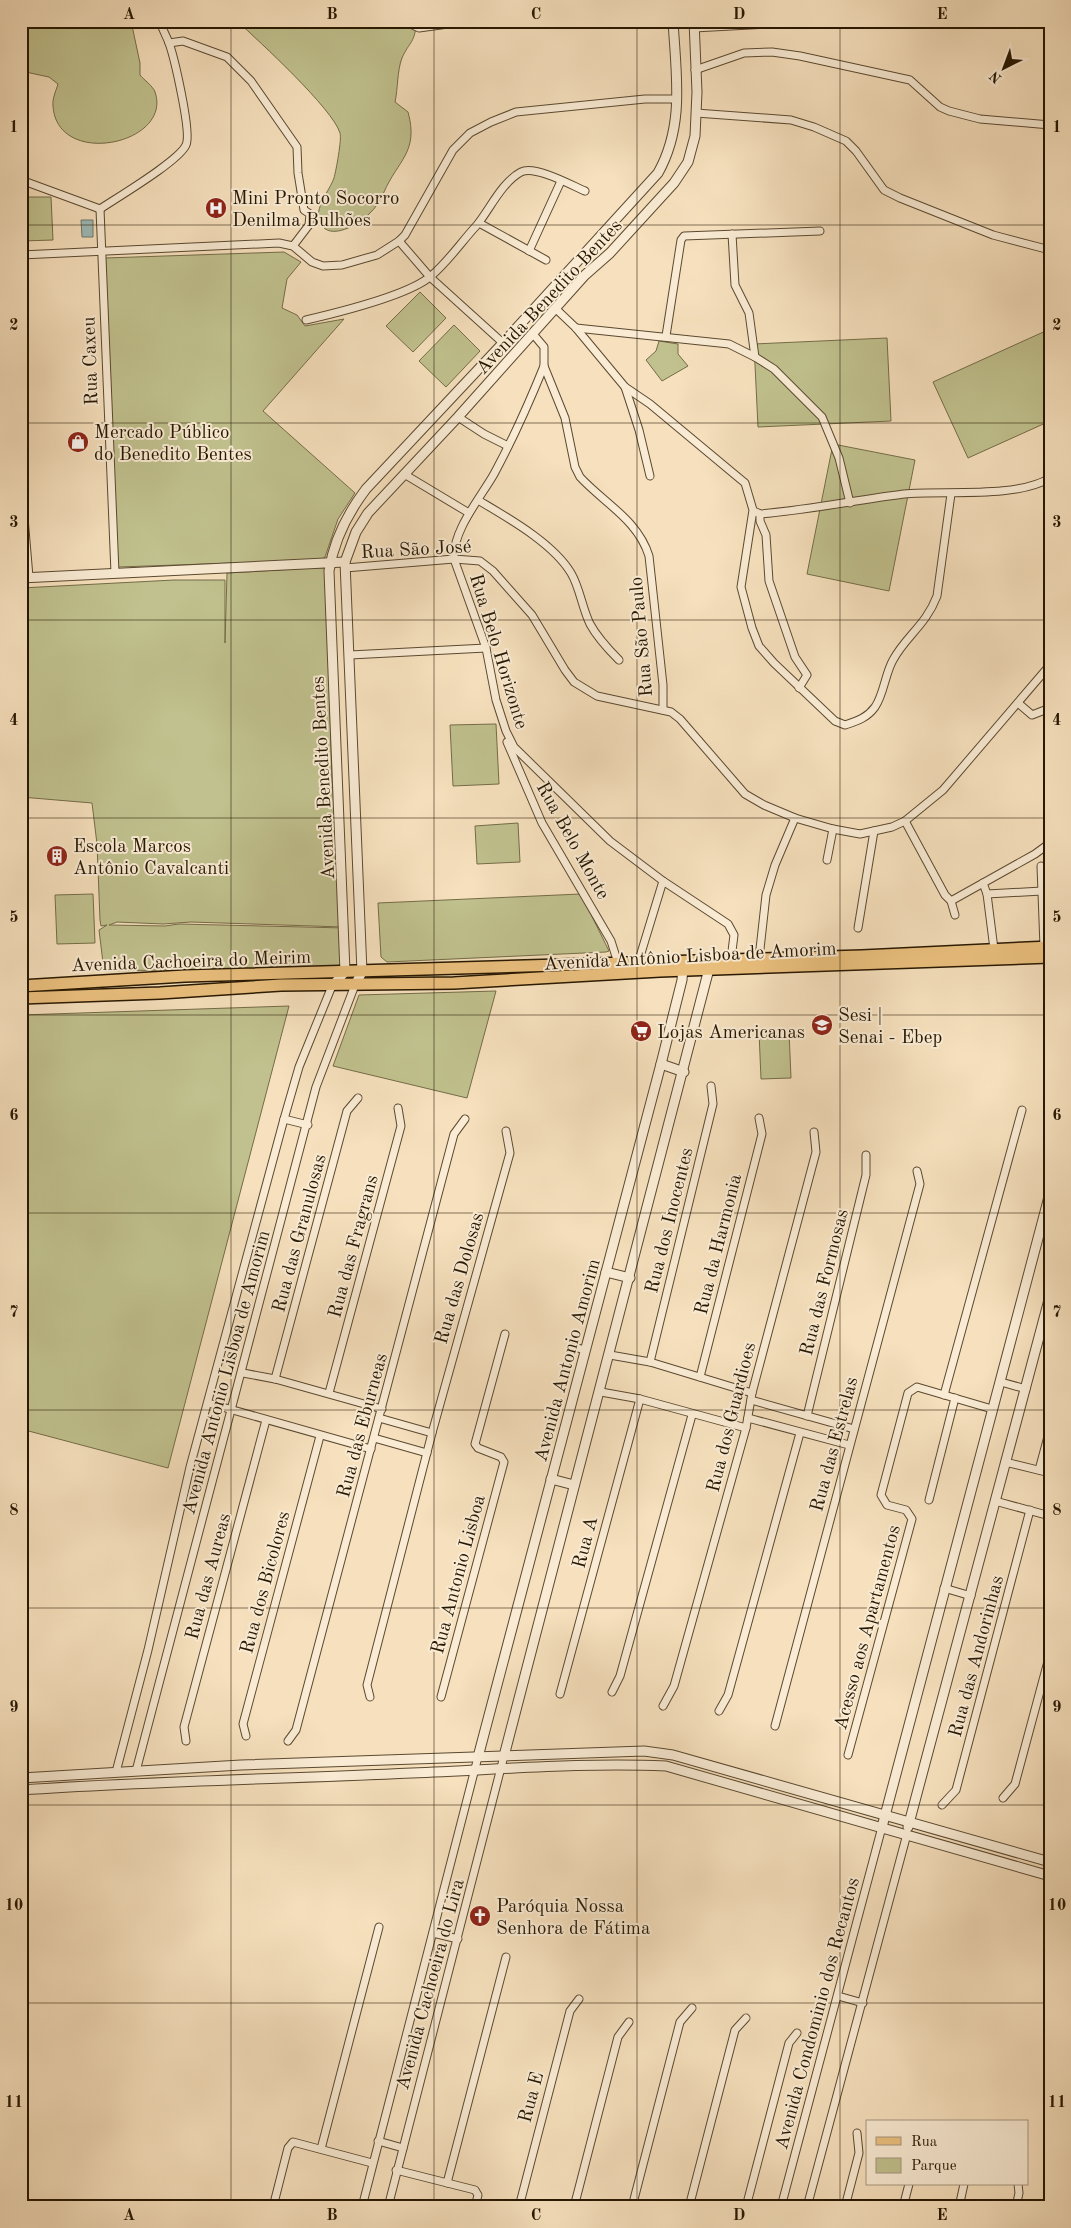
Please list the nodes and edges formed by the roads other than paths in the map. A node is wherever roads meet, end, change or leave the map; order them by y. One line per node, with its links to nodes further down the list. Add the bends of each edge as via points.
1 (160, 21): 7 (street)
2 (404, 21): 3 (street, via 419,28)
3 (470, 21)
4 (673, 21): 9 (street, Avenida Benedito Bentes)
5 (826, 21): 6 (street)
6 (694, 25): 8 (street, Avenida Benedito Bentes)
7 (169, 43): 15 (street, via 188,142 159,170); 20 (street, via 183,41 227,57 250,81 297,147 304,210 310,214 309,225)
8 (695, 70): 10 (street, Avenida Benedito Bentes); 11 (street, via 744,53 800,56 910,80 949,111 980,119)
9 (677, 99): 19 (street, via 645,99 516,112 491,122 470,133 453,150); 26 (street, Avenida Benedito Bentes, via 672,143 658,173)
10 (696, 113): 21 (street, via 791,120 814,127 846,141 884,190 993,235); 27 (street, Avenida Benedito Bentes, via 695,136 688,162 674,183 610,253)
11 (1050, 126)
12 (21, 180): 15 (street)
13 (561, 181): 14 (street); 16 (street, via 532,171 521,172); 23 (street)
14 (585, 192)
15 (100, 209): 22 (street, Rua Caxeu)
16 (478, 223): 23 (street); 28 (street)
17 (820, 231): 18 (street)
18 (732, 234): 33 (street, via 686,235 683,238); 35 (street, via 735,285 748,313)
19 (399, 242): 20 (street, via 357,262 322,266); 28 (street)
20 (293, 246): 22 (street, via 279,243)
21 (1050, 250)
22 (101, 251): 24 (street); 53 (street, Rua Caxeu)
23 (529, 251): 25 (street)
24 (21, 255)
25 (546, 260)
26 (574, 264): 27 (street); 34 (street, Avenida Benedito Bentes)
27 (585, 274): 29 (street, Avenida Benedito Bentes)
28 (430, 277): 30 (street, via 347,310); 34 (street)
29 (555, 308): 31 (street); 32 (street, Avenida Benedito Bentes)
30 (306, 320)
31 (576, 328): 33 (street); 37 (street)
32 (533, 334): 36 (street, via 544,347); 38 (street, Avenida Benedito Bentes)
33 (666, 336): 35 (street, via 729,344)
34 (503, 344): 51 (street, Avenida Benedito Bentes, via 358,500 340,530)
35 (755, 357): 46 (street, via 774,369 822,417 839,458)
36 (544, 366): 39 (street, Rua Belo Horizonte); 62 (street, Rua São Paulo, via 565,418 575,467 580,476 633,526 646,546)
37 (625, 387): 41 (street); 47 (street, via 739,476 748,490)
38 (458, 417): 39 (street); 40 (street, Avenida Benedito Bentes)
39 (508, 446): 45 (street, Rua Belo Horizonte)
40 (404, 474): 48 (street, Rua São José); 52 (street, Avenida Benedito Bentes, via 368,513 356,532)
41 (650, 476)
42 (1050, 478): 44 (street, via 1040,484)
43 (21, 494): 54 (street)
44 (952, 494): 46 (street, via 904,494); 59 (street, via 937,596 924,622 894,658 876,706 868,715 845,725 835,721)
45 (478, 500): 48 (street, Rua Belo Horizonte); 57 (street, via 555,554 572,574 589,623)
46 (850, 504): 49 (street)
47 (752, 510): 49 (street); 59 (street, via 741,587 744,606 759,646)
48 (469, 514): 50 (street, Rua Belo Horizonte, via 454,551)
49 (760, 514): 59 (street, via 766,535 769,581 795,656 807,675)
50 (454, 559): 52 (street, Rua São José); 55 (street, Rua Belo Horizonte); 62 (street, Rua São José, via 480,561 493,571 532,615 564,670 582,687 597,696)
51 (330, 563): 52 (street); 53 (street); 86 (street, Avenida Benedito Bentes)
52 (345, 565): 56 (street, Avenida Benedito Bentes)
53 (115, 573): 54 (street)
54 (25, 577)
55 (486, 648): 56 (street); 63 (street, Rua Belo Horizonte)
56 (350, 654): 87 (street, Avenida Benedito Bentes)
57 (619, 660)
58 (1050, 665): 60 (street, Rua São Paulo)
59 (799, 688)
60 (1018, 703): 61 (street, via 1032,715); 65 (street, Rua São Paulo, via 959,773)
61 (1050, 708)
62 (663, 710): 64 (street, Rua São Paulo, via 680,719 745,794)
63 (506, 732): 71 (street, Rua Belo Horizonte, via 514,747 575,808 610,841); 82 (street, Rua Belo Monte, via 513,757 542,823 608,935)
64 (795, 818): 66 (street, Rua São Paulo); 80 (street, via 766,895)
65 (905, 821): 67 (street, Rua São Paulo); 75 (street)
66 (834, 829): 67 (street, Rua São Paulo, via 860,834); 69 (street)
67 (874, 831): 77 (street)
68 (1050, 843): 72 (street)
69 (827, 860)
70 (1041, 866): 73 (street)
71 (663, 881): 81 (street, Rua Belo Horizonte, via 732,928); 83 (street)
72 (983, 883): 74 (street); 75 (street)
73 (1042, 891): 74 (street); 79 (street)
74 (987, 894): 78 (street)
75 (951, 901): 76 (street)
76 (955, 915)
77 (858, 928)
78 (994, 948): 79 (main road, Avenida Antônio Lisboa de Amorim); 80 (main road, Avenida Antônio Lisboa de Amorim)
79 (1048, 951): 84 (main road, Avenida Antônio Lisboa de Amorim)
80 (759, 958): 81 (main road, Avenida Antônio Lisboa de Amorim)
81 (731, 959): 84 (main road, Avenida Antônio Lisboa de Amorim)
82 (618, 963): 83 (main road, Avenida Antônio Lisboa de Amorim); 87 (main road, Avenida Antônio Lisboa de Amorim)
83 (638, 963): 85 (main road, Avenida Antônio Lisboa de Amorim)
84 (710, 965): 85 (main road, Avenida Antônio Lisboa de Amorim); 93 (street)
85 (683, 966): 88 (main road, Avenida Antônio Lisboa de Amorim, via 454,983); 92 (street, Avenida Antonio Amorim)
86 (345, 972): 87 (main road, Avenida Cachoeira do Meirim); 89 (main road, Avenida Cachoeira do Meirim, via 185,976); 90 (street)
87 (362, 972): 88 (street)
88 (355, 985): 90 (main road, Avenida Antônio Lisboa de Amorim); 101 (street, Avenida Antonio Lisboa de Amorim, via 328,1051)
89 (21, 986)
90 (332, 986): 91 (main road, Avenida Cachoeira do Meirim, via 281,985); 99 (street, Avenida Antonio Lisboa de Amorim, via 299,1066)
91 (21, 998)
92 (661, 1064): 93 (street); 107 (street, Avenida Antonio Amorim)
93 (684, 1072): 108 (street)
94 (711, 1086): 114 (street, Rua dos Inocentes, via 713,1104)
95 (358, 1098): 117 (street, Rua das Granulosas, via 347,1111)
96 (398, 1108): 121 (street, Rua das Fragrans, via 401,1126)
97 (1022, 1110): 122 (street)
98 (759, 1118): 116 (street, Rua da Harmonia, via 762,1134)
99 (284, 1119): 101 (street); 126 (street, Avenida Antonio Lisboa de Amorim)
100 (465, 1119): 127 (street, Rua das Eburneas, via 454,1134)
101 (308, 1125): 115 (street, Avenida Antonio Lisboa de Amorim)
102 (506, 1131): 138 (street, Rua das Dolosas, via 510,1153)
103 (814, 1132): 123 (street, Rua dos Guardioes, via 816,1152)
104 (866, 1156): 131 (street, Rua das Formosas, via 866,1175)
105 (917, 1171): 136 (street, Rua das Estrelas, via 920,1184)
106 (1050, 1193): 118 (street)
107 (606, 1272): 108 (street); 112 (street, Avenida Antonio Amorim)
108 (630, 1278): 113 (street)
109 (1050, 1296): 119 (street)
110 (505, 1334): 160 (street, Rua Antonio Lisboa, via 475,1444 504,1460)
111 (575, 1347): 112 (street)
112 (584, 1350): 148 (street, Avenida Antonio Amorim)
113 (610, 1355): 114 (street); 120 (street)
114 (650, 1362): 116 (street)
115 (243, 1373): 117 (street); 129 (street, Avenida Antonio Lisboa de Amorim)
116 (700, 1377): 123 (street)
117 (275, 1379): 121 (street)
118 (1001, 1382): 119 (street); 128 (street)
119 (1026, 1388): 145 (street)
120 (601, 1392): 125 (street); 149 (street)
121 (329, 1393): 127 (street)
122 (944, 1395): 124 (street); 167 (street, Acesso aos Apartamentos, via 916,1387 910,1390 881,1495 887,1504 906,1510 912,1520)
123 (752, 1397): 131 (street); 133 (street, Rua dos Guardioes)
124 (955, 1398): 128 (street); 150 (street)
125 (640, 1399): 130 (street); 158 (street, Rua A)
126 (208, 1403): 129 (street); 173 (street, Avenida Antonio Lisboa de Amorim)
127 (382, 1409): 132 (street, Rua das Eburneas)
128 (992, 1409): 154 (street)
129 (232, 1410): 134 (street); 172 (street, Avenida Antonio Lisboa de Amorim)
130 (692, 1415): 135 (street); 157 (street, via 620,1676)
131 (807, 1416): 136 (street)
132 (380, 1418): 138 (street); 141 (street, Rua das Eburneas)
133 (748, 1418): 135 (street, Rua dos Guardioes); 139 (street)
134 (266, 1420): 140 (street); 165 (street, Rua das Aureas, via 184,1727)
135 (746, 1428): 161 (street, Rua dos Guardioes, via 674,1686)
136 (854, 1429): 142 (street, Rua das Estrelas)
137 (1050, 1429): 146 (street)
138 (432, 1433): 144 (street, Rua das Dolosas)
139 (800, 1434): 142 (street); 162 (street, via 728,1695)
140 (320, 1436): 143 (street); 164 (street, Rua dos Bicolores, via 243,1724)
141 (374, 1438): 143 (street, Rua das Eburneas); 144 (street)
142 (849, 1445): 163 (street, Rua das Estrelas)
143 (371, 1450): 166 (street, Rua das Eburneas, via 296,1730)
144 (427, 1453): 159 (street, Rua das Dolosas, via 368,1685)
145 (1005, 1462): 146 (street); 151 (street)
146 (1039, 1470): 147 (street)
147 (1050, 1473)
148 (551, 1479): 149 (street); 169 (street, Avenida Antonio Amorim)
149 (574, 1485): 168 (street)
150 (929, 1500)
151 (995, 1501): 152 (street); 155 (street)
152 (1030, 1510): 153 (street); 177 (street, Rua das Andorinhas, via 956,1790)
153 (1050, 1516)
154 (944, 1588): 155 (street); 178 (street)
155 (971, 1596): 179 (street)
156 (1050, 1654): 176 (street, via 1015,1784)
157 (612, 1692)
158 (560, 1694)
159 (370, 1697)
160 (441, 1697)
161 (663, 1706)
162 (719, 1711)
163 (774, 1726)
164 (246, 1736)
165 (186, 1741)
166 (288, 1741)
167 (848, 1755)
168 (504, 1756): 169 (street); 170 (street, Avenida Cachoeira do Lira); 178 (street, via 644,1751 673,1755)
169 (478, 1757): 171 (street, Avenida Cachoeira do Lira); 172 (street)
170 (501, 1769): 171 (street); 180 (street, via 666,1766); 186 (street, Avenida Cachoeira do Lira)
171 (475, 1770): 175 (street); 185 (street, Avenida Cachoeira do Lira)
172 (136, 1771): 173 (street)
173 (116, 1772): 174 (street)
174 (21, 1778)
175 (21, 1790)
176 (1003, 1798)
177 (942, 1805)
178 (886, 1815): 179 (street); 180 (street)
179 (910, 1822): 181 (street); 182 (street)
180 (882, 1828): 181 (street); 188 (street, Avenida Condominio dos Recantos)
181 (906, 1834): 183 (street); 190 (street)
182 (1050, 1862)
183 (1050, 1876)
184 (380, 1927): 198 (street)
185 (433, 1933): 186 (street); 196 (street, Avenida Cachoeira do Lira)
186 (458, 1939): 197 (street, Avenida Cachoeira do Lira)
187 (506, 1957): 201 (street)
188 (838, 1996): 190 (street); 214 (street, Avenida Condominio dos Recantos)
189 (579, 1999): 209 (street, Rua E, via 570,2011)
190 (863, 2003): 215 (street)
191 (692, 2008): 211 (street, via 680,2022)
192 (746, 2018): 212 (street, via 735,2030)
193 (629, 2022): 210 (street, via 618,2037)
194 (797, 2033): 213 (street, via 789,2043)
195 (857, 2133): 216 (street, via 859,2153)
196 (378, 2141): 197 (street); 199 (street, Avenida Cachoeira do Lira)
197 (403, 2148): 200 (street, Avenida Cachoeira do Lira)
198 (321, 2149): 199 (street); 205 (street, via 290,2144)
199 (372, 2163): 206 (street, Avenida Cachoeira do Lira)
200 (396, 2170): 201 (street); 207 (street, Avenida Cachoeira do Lira)
201 (447, 2183): 208 (street, via 475,2190 478,2195)
202 (908, 2186): 217 (street)
203 (964, 2186): 218 (street)
204 (1018, 2186): 219 (street)
205 (273, 2207)
206 (362, 2207)
207 (388, 2207)
208 (474, 2207)
209 (519, 2207)
210 (574, 2207)
211 (632, 2207)
212 (689, 2207)
213 (746, 2207)
214 (781, 2207)
215 (807, 2207)
216 (845, 2207)
217 (903, 2207)
218 (959, 2207)
219 (1016, 2207)

